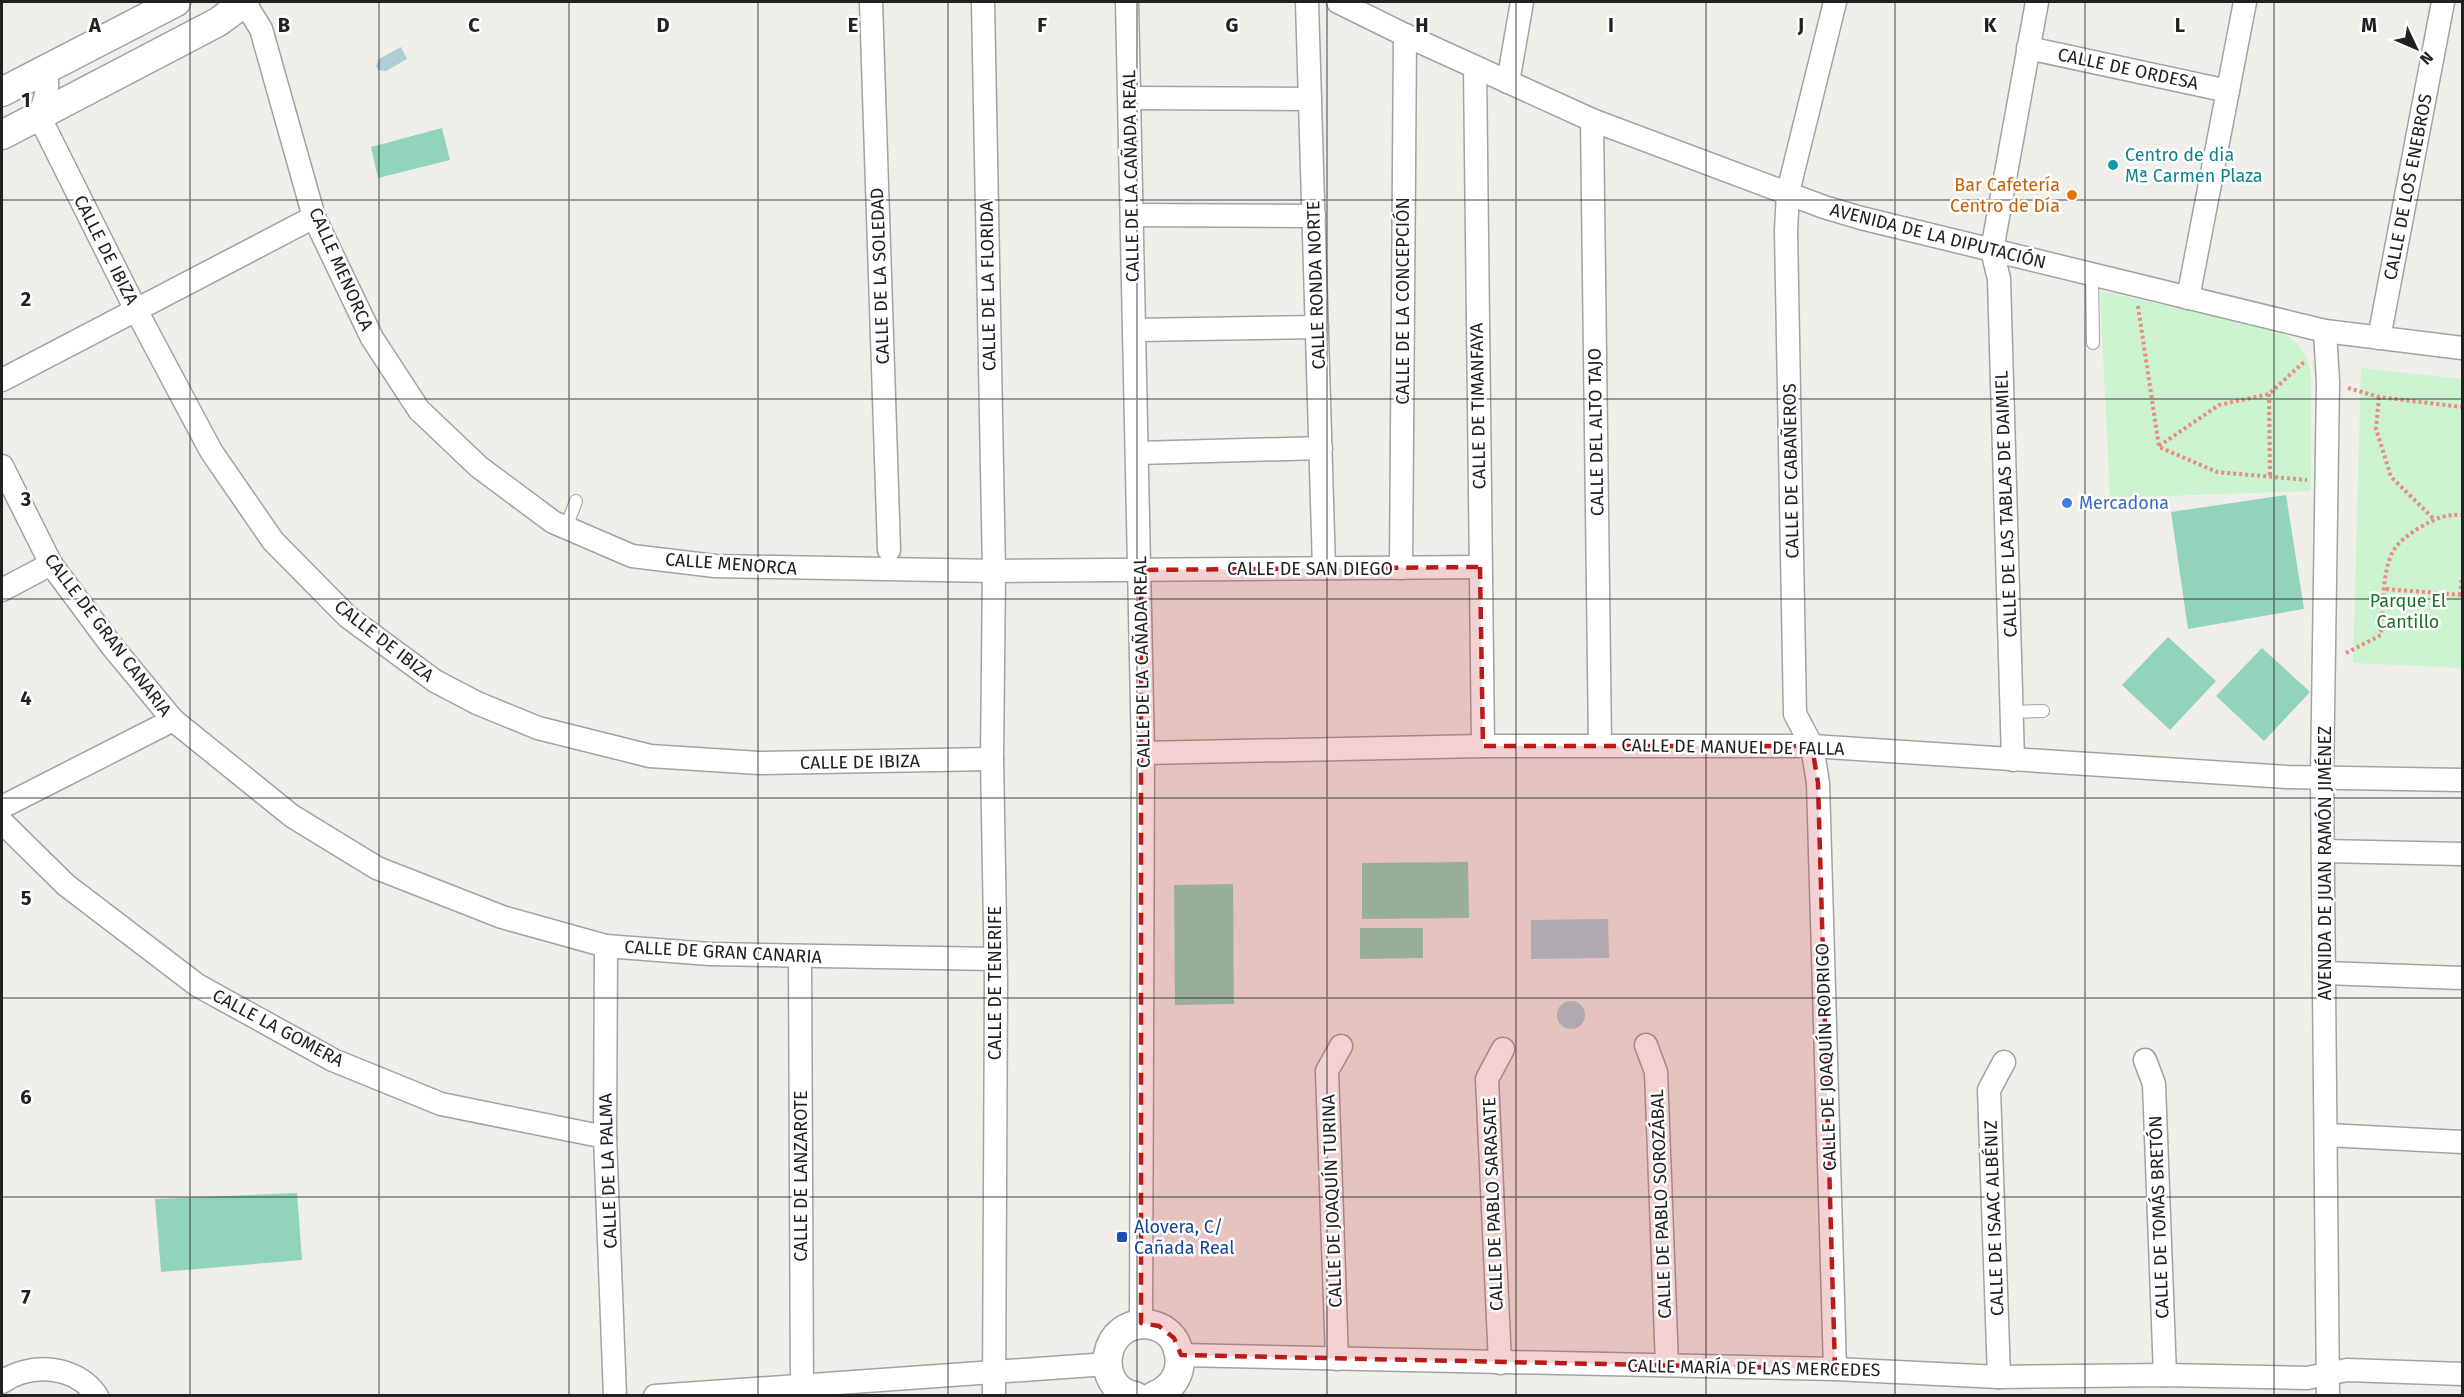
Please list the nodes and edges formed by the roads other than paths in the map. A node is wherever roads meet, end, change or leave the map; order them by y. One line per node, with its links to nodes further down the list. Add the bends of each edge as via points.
1 (176, 2): 16 (street)
2 (245, 2): 22 (street, via 218,22); 28 (street, CALLE MENORCA, via 261,28)
3 (871, 2): 45 (street, CALLE DE LA SOLEDAD)
4 (983, 2): 51 (street, CALLE DE LA FLORIDA)
5 (1127, 2): 20 (street, CALLE DE LA CAÑADA REAL)
6 (1307, 2): 21 (street, CALLE RONDA NORTE)
7 (1338, 2): 13 (street, AVENIDA DE LA DIPUTACIÓN)
8 (1522, 2): 17 (street)
9 (1835, 2): 25 (street, CALLE DE CABAÑEROS)
10 (2037, 2): 14 (street)
11 (2245, 2): 18 (street)
12 (2443, 2): 36 (street, CALLE DE LOS ENEBROS)
13 (1405, 35): 15 (street, AVENIDA DE LA DIPUTACIÓN); 49 (street, CALLE DE LA CONCEPCIÓN)
14 (2028, 48): 18 (street, CALLE DE ORDESA); 29 (street)
15 (1475, 67): 17 (street, AVENIDA DE LA DIPUTACIÓN); 47 (street, CALLE DE TIMANFAYA)
16 (44, 70): 19 (street); 22 (street, via 47,92)
17 (1508, 82): 23 (street, AVENIDA DE LA DIPUTACIÓN)
18 (2228, 91): 31 (street)
19 (2, 92)
20 (1130, 98): 21 (street); 26 (street, CALLE DE LA CAÑADA REAL)
21 (1310, 99): 27 (street, CALLE RONDA NORTE)
22 (39, 116): 24 (street); 32 (street, CALLE DE IBIZA)
23 (1592, 120): 25 (street, AVENIDA DE LA DIPUTACIÓN); 56 (street, CALLE DEL ALTO TAJO)
24 (2, 135)
25 (1788, 192): 29 (street, AVENIDA DE LA DIPUTACIÓN, via 1861,218); 58 (street, CALLE DE CABAÑEROS, via 1795,714)
26 (1132, 215): 27 (street); 34 (street, CALLE DE LA CAÑADA REAL)
27 (1314, 216): 33 (street, CALLE RONDA NORTE)
28 (314, 217): 32 (street); 44 (street, CALLE MENORCA, via 372,338 419,410 479,467)
29 (1992, 250): 30 (street, AVENIDA DE LA DIPUTACIÓN); 54 (street, CALLE DE LAS TABLAS DE DAIMIEL, via 1999,279)
30 (2092, 274): 31 (street, AVENIDA DE LA DIPUTACIÓN); 37 (lane)
31 (2188, 298): 35 (street, AVENIDA DE LA DIPUTACIÓN)
32 (136, 310): 39 (street); 60 (street, CALLE DE IBIZA, via 211,451 273,541 348,617 435,681 538,728 650,756 759,763)
33 (1317, 327): 34 (street); 40 (street, CALLE RONDA NORTE)
34 (1135, 330): 41 (street, CALLE DE LA CAÑADA REAL)
35 (2325, 336): 36 (street, AVENIDA DE LA DIPUTACIÓN); 62 (street, AVENIDA DE JUAN RAMÓN JIMÉNEZ, via 2328,382)
36 (2379, 338): 38 (street, AVENIDA DE LA DIPUTACIÓN)
37 (2093, 343)
38 (2463, 348)
39 (2, 380)
40 (1321, 448): 41 (street); 48 (street, CALLE RONDA NORTE)
41 (1138, 453): 50 (street, CALLE DE LA CAÑADA REAL)
42 (2, 466): 46 (street, CALLE DE GRAN CANARIA)
43 (576, 501): 44 (lane)
44 (566, 528): 51 (street, CALLE MENORCA, via 632,555 715,567)
45 (889, 550)
46 (51, 564): 52 (street); 55 (street, CALLE DE GRAN CANARIA)
47 (1480, 567): 49 (street, CALLE DE SAN DIEGO); 57 (street, CALLE DE TIMANFAYA)
48 (1324, 568): 49 (street, CALLE DE SAN DIEGO); 50 (street, CALLE DE SAN DIEGO)
49 (1401, 568)
50 (1141, 570): 51 (street, CALLE MENORCA); 59 (street, CALLE DE LA CAÑADA REAL)
51 (994, 571): 60 (street, CALLE DE TENERIFE)
52 (2, 590)
53 (2043, 711): 54 (lane)
54 (2012, 712): 61 (street, CALLE DE LAS TABLAS DE DAIMIEL)
55 (172, 720): 64 (street); 68 (street, CALLE DE GRAN CANARIA, via 292,816 377,868 502,917)
56 (1600, 745): 57 (street, CALLE DE MANUEL DE FALLA); 58 (street, CALLE DE MANUEL DE FALLA)
57 (1483, 746): 59 (street, CALLE DE MANUEL DE FALLA)
58 (1812, 746): 61 (street, CALLE DE MANUEL DE FALLA); 87 (street, CALLE DE JOAQUÍN RODRIGO, via 1818,783)
59 (1143, 753): 81 (street, CALLE DE LA CAÑADA REAL)
60 (992, 759): 70 (street, CALLE DE TENERIFE)
61 (2013, 760): 62 (street, CALLE DE MANUEL DE FALLA)
62 (2322, 779): 63 (street, CALLE DE MANUEL DE FALLA); 66 (street, AVENIDA DE JUAN RAMÓN JIMÉNEZ)
63 (2463, 780)
64 (2, 807)
65 (2, 822): 79 (street, CALLE LA GOMERA, via 66,885 197,985 333,1060 441,1104)
66 (2324, 851): 67 (street); 71 (street, AVENIDA DE JUAN RAMÓN JIMÉNEZ)
67 (2463, 855)
68 (606, 946): 69 (street, CALLE DE GRAN CANARIA); 79 (street, CALLE DE LA PALMA)
69 (800, 956): 70 (street, CALLE DE GRAN CANARIA); 94 (street, CALLE DE LANZAROTE)
70 (996, 959): 89 (street, CALLE DE TENERIFE)
71 (2325, 974): 72 (street); 78 (street, AVENIDA DE JUAN RAMÓN JIMÉNEZ)
72 (2463, 978)
73 (1646, 1045): 86 (street, CALLE DE PABLO SOROZÁBAL, via 1656,1071)
74 (1341, 1046): 83 (street, CALLE DE JOAQUÍN TURINA, via 1327,1071)
75 (1503, 1049): 84 (street, CALLE DE PABLO SARASATE, via 1487,1079)
76 (2145, 1060): 91 (street, CALLE DE TOMÁS BRETÓN, via 2154,1084)
77 (2004, 1062): 92 (street, CALLE DE ISAAC ALBÉNIZ, via 1989,1090)
78 (2327, 1135): 80 (street); 93 (street, AVENIDA DE JUAN RAMÓN JIMÉNEZ)
79 (605, 1137): 96 (street, CALLE DE LA PALMA)
80 (2463, 1142)
81 (1141, 1323): 82 (street, via 1159,1326 1174,1338); 85 (street, via 1115,1336 1108,1349)
82 (1181, 1355): 83 (street, CALLE MARÍA DE LAS MERCEDES); 100 (street, via 1180,1370 1173,1383)
83 (1337, 1359): 84 (street, CALLE MARÍA DE LAS MERCEDES)
84 (1500, 1363): 86 (street, CALLE MARÍA DE LAS MERCEDES)
85 (1107, 1364): 89 (street); 99 (street, via 1114,1382 1129,1395)
86 (1667, 1365): 87 (street, CALLE MARÍA DE LAS MERCEDES)
87 (1835, 1369): 92 (street, CALLE MARÍA DE LAS MERCEDES)
88 (5, 1371): 95 (street, via 56,1370 78,1378)
89 (993, 1373): 94 (street); 98 (street, CALLE DE TENERIFE)
90 (2463, 1374): 93 (street, CALLE MARÍA DE LAS MERCEDES, via 2347,1370)
91 (2165, 1375): 92 (street, CALLE MARÍA DE LAS MERCEDES); 93 (street, CALLE MARÍA DE LAS MERCEDES, via 2307,1378)
92 (1999, 1377)
93 (2328, 1385)
94 (802, 1390): 97 (street)
95 (98, 1395)
96 (615, 1395)
97 (655, 1395)
98 (994, 1395)
99 (1135, 1395)
100 (1154, 1395)

